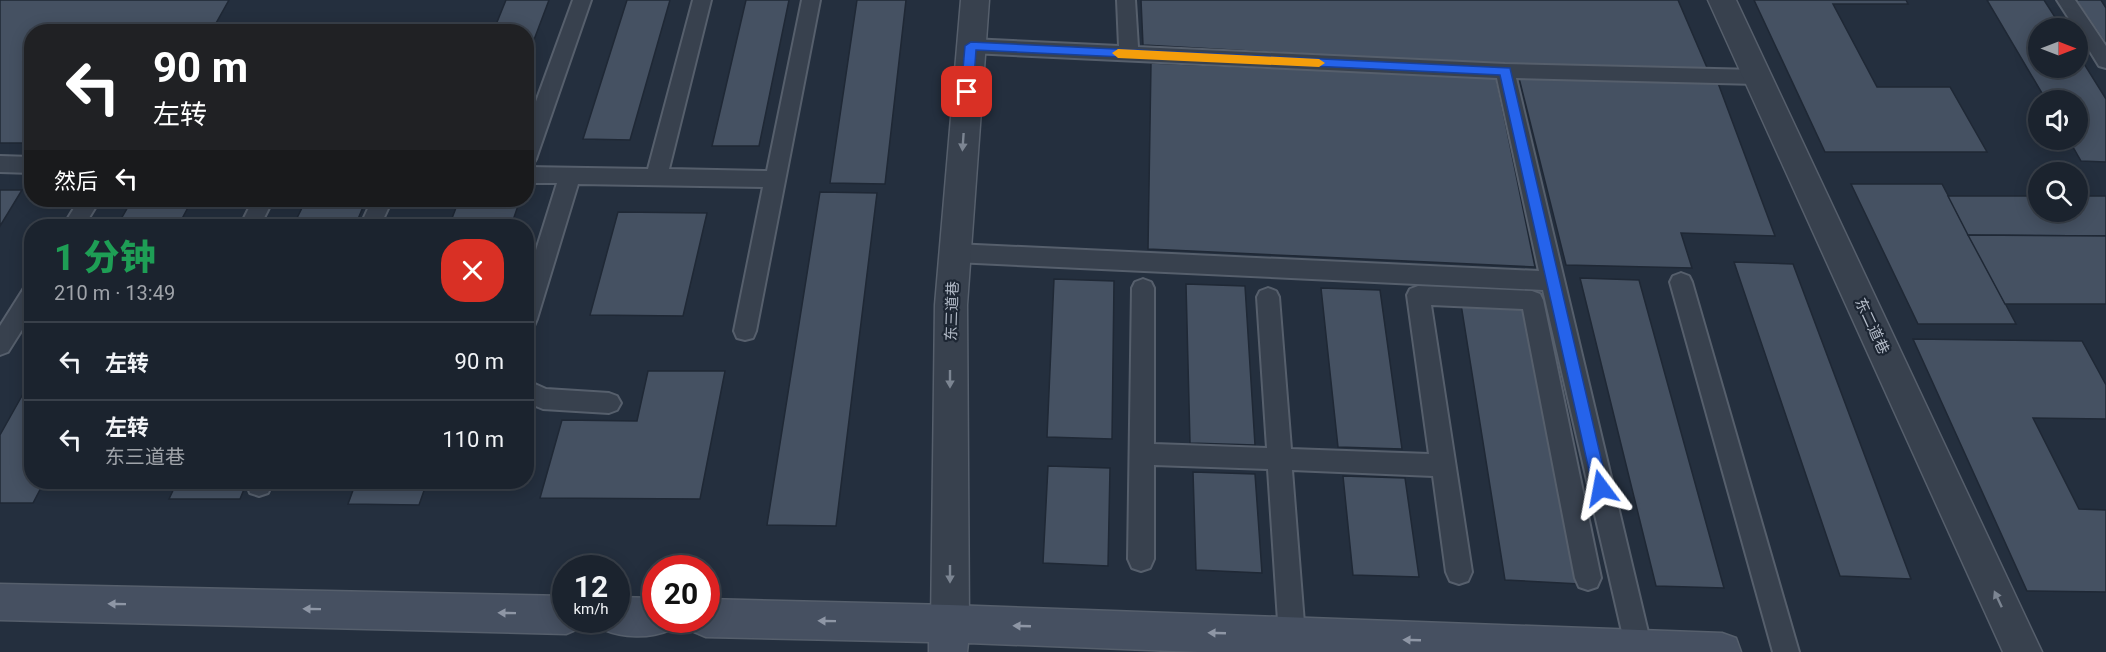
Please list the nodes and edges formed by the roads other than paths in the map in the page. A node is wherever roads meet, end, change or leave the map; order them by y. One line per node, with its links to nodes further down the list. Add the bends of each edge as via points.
1 (582, 0): 14 (lane)
2 (702, 0): 19 (lane)
3 (811, 0): 20 (lane)
4 (975, 0): 9 (street, 东三道巷)
5 (1126, 0): 10 (lane)
6 (1705, 0): 13 (street, 东二道巷)
7 (1722, 0): 13 (street, 东二道巷)
8 (2066, 0): 11 (lane)
9 (971, 46): 10 (lane); 21 (street, 东三道巷, one-way to 21)
10 (1129, 54): 12 (lane)
11 (2106, 61)
12 (1505, 71): 13 (lane); 22 (lane)
13 (1748, 77): 46 (street, 东二道巷); 47 (street, 东二道巷, one-way to 13)
14 (534, 136)
15 (0, 164): 16 (lane)
16 (24, 165)
17 (534, 175): 18 (lane)
18 (570, 176): 19 (lane); 25 (lane)
19 (656, 178): 20 (lane)
20 (776, 178): 28 (lane)
21 (955, 254): 22 (lane); 42 (street, 东三道巷, one-way to 42, via 951,305)
22 (1552, 281): 43 (lane)
23 (1681, 282): 45 (lane)
24 (1143, 288): 32 (lane)
25 (534, 293)
26 (1268, 297): 33 (lane)
27 (24, 307): 29 (lane)
28 (745, 331)
29 (0, 345)
30 (534, 394): 31 (lane, via 543,399)
31 (609, 403)
32 (1142, 454): 33 (lane); 35 (lane)
33 (1279, 459): 34 (lane); 41 (lane)
34 (1443, 465): 36 (lane); 37 (lane, via 1418,295 1532,300)
35 (1141, 559)
36 (1459, 572)
37 (1588, 578)
38 (0, 602): 39 (street, one-way to 38)
39 (552, 615)
40 (720, 619): 42 (street, one-way to 40)
41 (1292, 636): 42 (street, one-way to 42); 43 (street, one-way to 41)
42 (949, 638)
43 (1639, 649): 44 (street)
44 (1722, 652)
45 (1786, 652)
46 (1998, 652)
47 (2023, 652)

